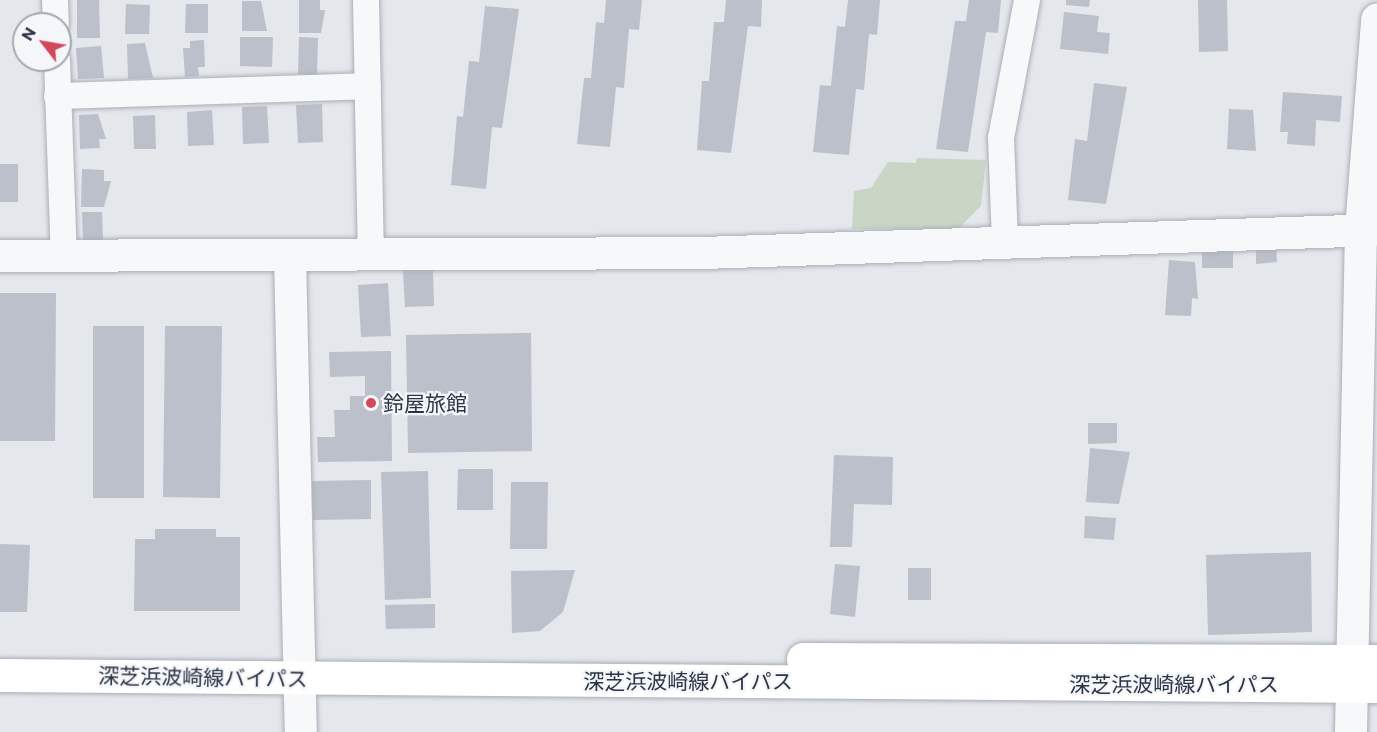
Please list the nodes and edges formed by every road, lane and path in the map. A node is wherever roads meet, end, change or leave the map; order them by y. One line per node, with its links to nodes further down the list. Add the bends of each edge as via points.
1 (366, 0): 5 (street)
2 (1027, 0): 8 (street, via 1001,138)
3 (1377, 21): 7 (street)
4 (57, 72): 6 (street)
5 (368, 86): 6 (street); 9 (street)
6 (57, 96): 12 (street)
7 (1369, 230): 8 (street); 15 (street)
8 (1005, 242): 9 (street, via 703,252)
9 (372, 251): 11 (street)
10 (0, 256): 12 (street)
11 (290, 256): 12 (street); 14 (street)
12 (64, 258)
13 (0, 653): 14 (main road, 深芝浜波崎線バイパス)
14 (297, 667): 15 (main road, 深芝浜波崎線バイパス); 16 (main road, 深芝浜波崎線バイパス); 17 (street)
15 (1365, 673): 18 (street)
16 (0, 675)
17 (301, 732)
18 (1352, 732)

